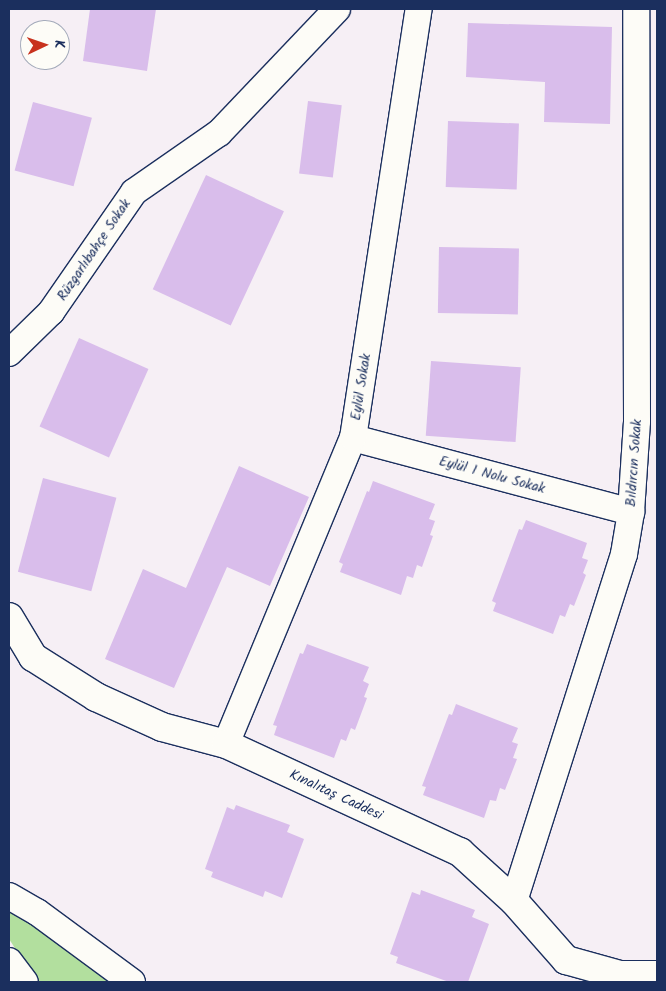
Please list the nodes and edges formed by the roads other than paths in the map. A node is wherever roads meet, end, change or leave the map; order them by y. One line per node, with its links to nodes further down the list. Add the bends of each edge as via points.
1 (337, 9): 4 (street, Rüzgarlıbahçe Sokak, via 219,133 134,192 51,312)
2 (418, 9): 5 (street, Eylül Sokak)
3 (636, 9): 6 (street, Bıldırcın Sokak, via 637,421)
4 (9, 354)
5 (353, 438): 6 (street, Eylül 1 Nolu Sokak); 8 (street, Eylül Sokak)
6 (631, 512): 10 (street, Bıldırcın Sokak, via 624,554)
7 (9, 617): 8 (street, Kınalıtaş Caddesi, via 33,657 96,697 162,727)
8 (226, 744): 10 (street, Kınalıtaş Caddesi, via 460,852)
9 (9, 896): 14 (street, via 37,912)
10 (514, 901): 12 (street, Kınalıtaş Caddesi, via 566,960 620,975)
11 (9, 961): 13 (street)
12 (657, 975)
13 (24, 982)
14 (132, 982)

